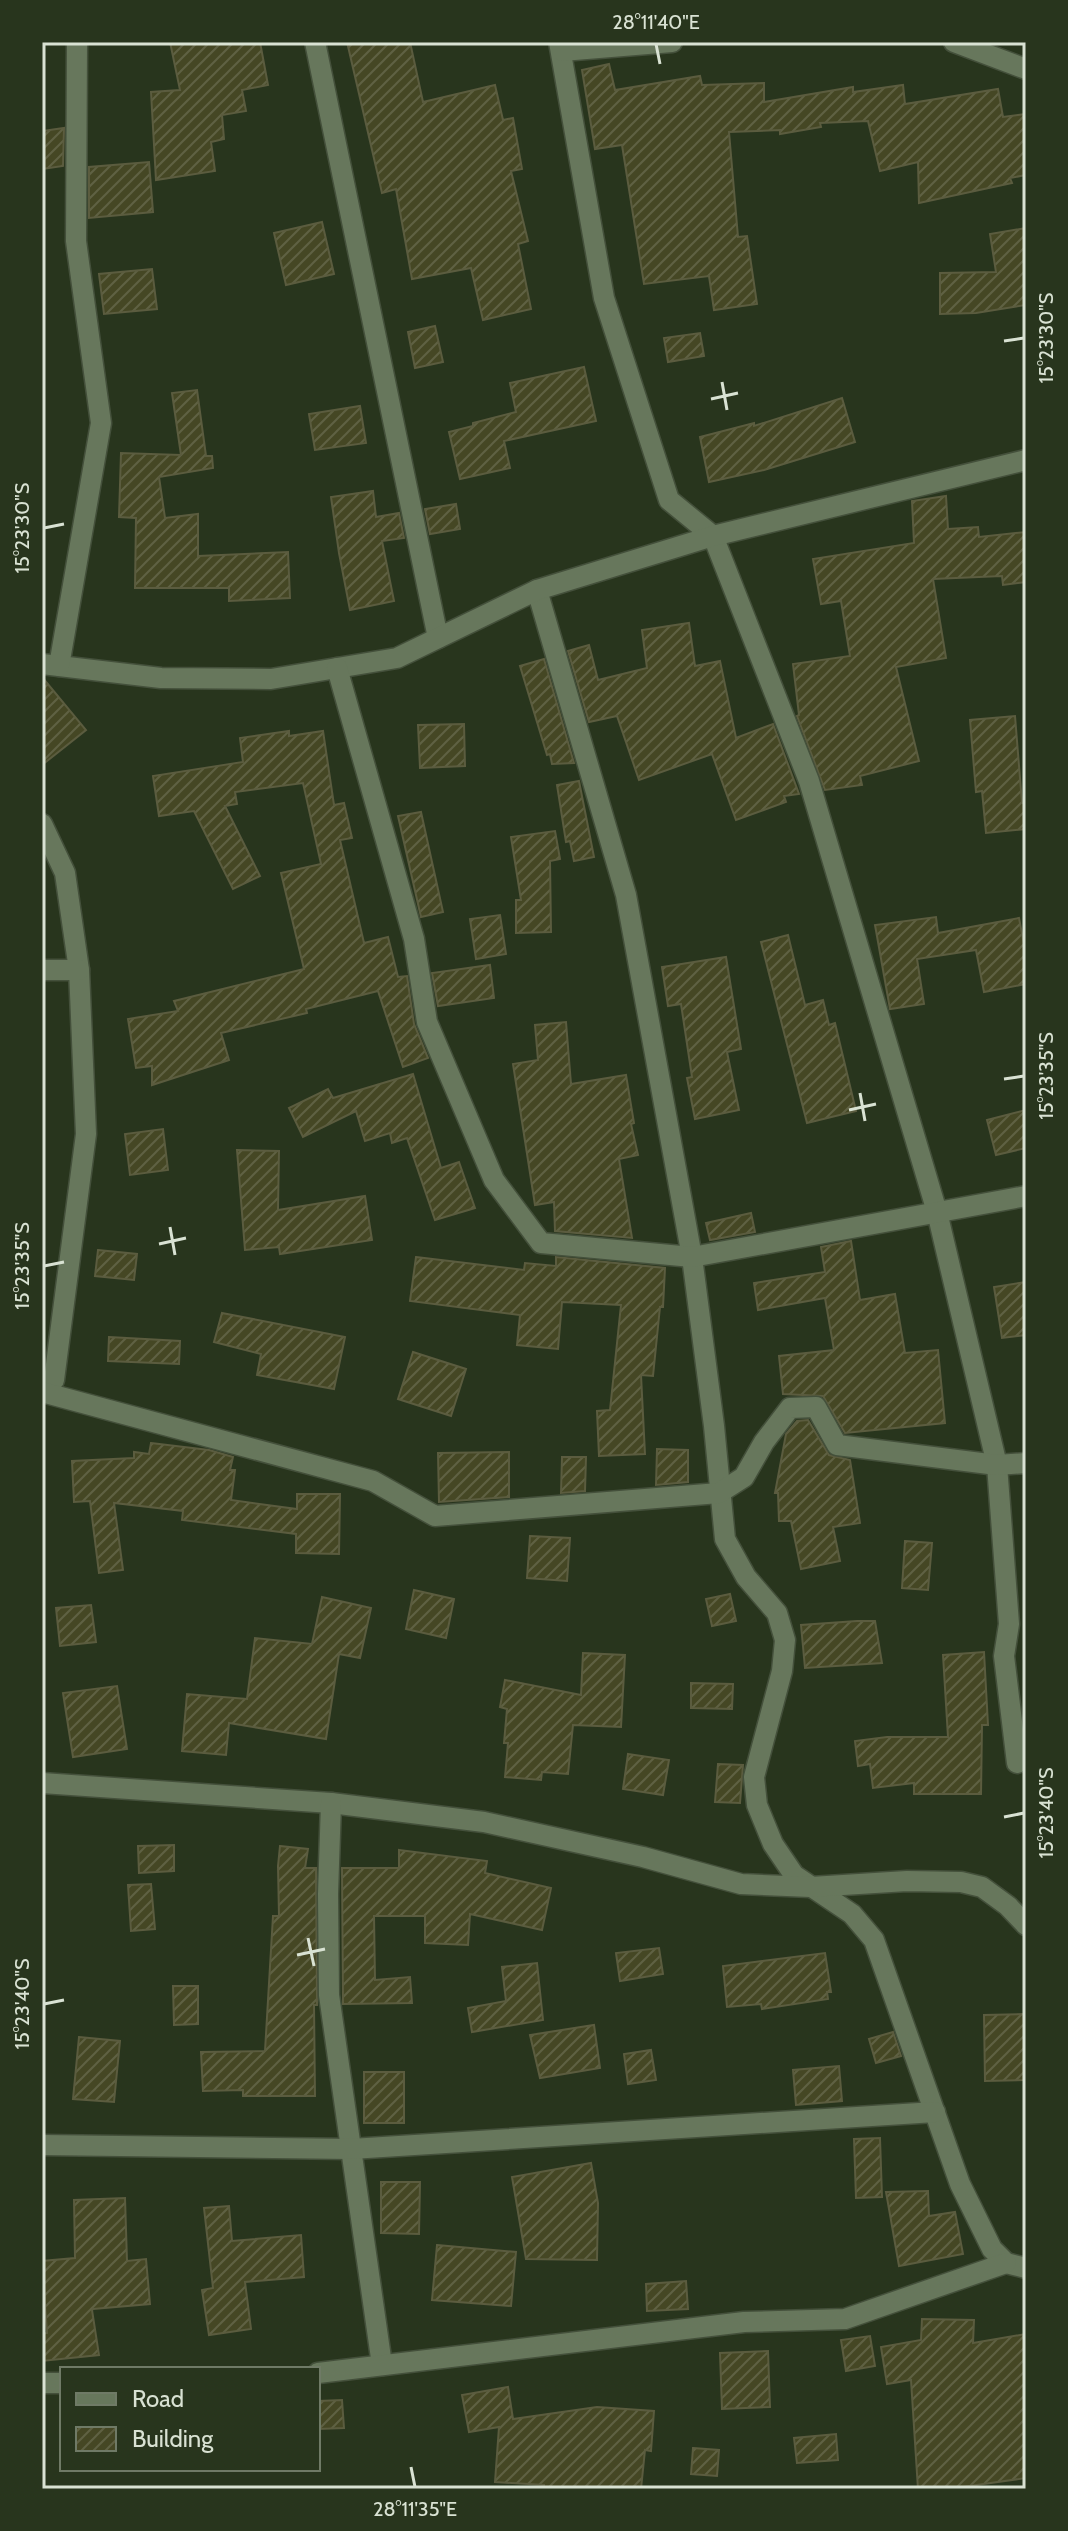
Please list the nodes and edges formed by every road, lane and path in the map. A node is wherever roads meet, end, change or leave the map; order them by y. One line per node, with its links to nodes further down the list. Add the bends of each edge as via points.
1 (77, 42): 11 (street, via 76,241 101,423)
2 (315, 42): 10 (street)
3 (672, 42): 5 (street)
4 (954, 42): 6 (street)
5 (560, 46): 8 (street, via 604,298 669,500)
6 (1026, 69)
7 (1026, 460): 8 (street)
8 (713, 536): 9 (street); 17 (street, via 809,781)
9 (537, 590): 10 (street); 18 (street, via 626,895)
10 (438, 638): 12 (street, via 397,658)
11 (50, 665): 12 (street, via 161,678 271,679)
12 (337, 668): 18 (street, via 414,939 427,1022 494,1180 541,1243)
13 (42, 824): 15 (street, via 65,873)
14 (42, 970): 15 (street)
15 (79, 970): 19 (street, via 86,1134 54,1380)
16 (1026, 1196): 17 (street)
17 (937, 1212): 18 (street); 21 (street)
18 (692, 1257): 22 (street)
19 (42, 1392): 22 (street, via 373,1481 435,1516)
20 (1026, 1463): 21 (street)
21 (997, 1465): 22 (street, via 837,1445 816,1407 790,1408 744,1477); 23 (street, via 1009,1624 1004,1656)
22 (719, 1493): 26 (street, via 725,1539 746,1577 777,1613 785,1640 754,1777 757,1805 773,1844 794,1875)
23 (1017, 1763)
24 (42, 1783): 25 (street)
25 (331, 1803): 26 (street, via 484,1822 741,1884); 30 (street, via 329,1995)
26 (811, 1887): 27 (street, via 961,1882 982,1887); 28 (street, via 852,1914 874,1940)
27 (1026, 1925)
28 (935, 2112): 30 (street); 31 (street, via 960,2184 992,2249)
29 (42, 2145): 30 (street)
30 (351, 2149): 33 (street)
31 (1006, 2263): 32 (street); 33 (street, via 845,2319 744,2322)
32 (1026, 2268)
33 (382, 2365): 34 (street)
34 (320, 2373)

